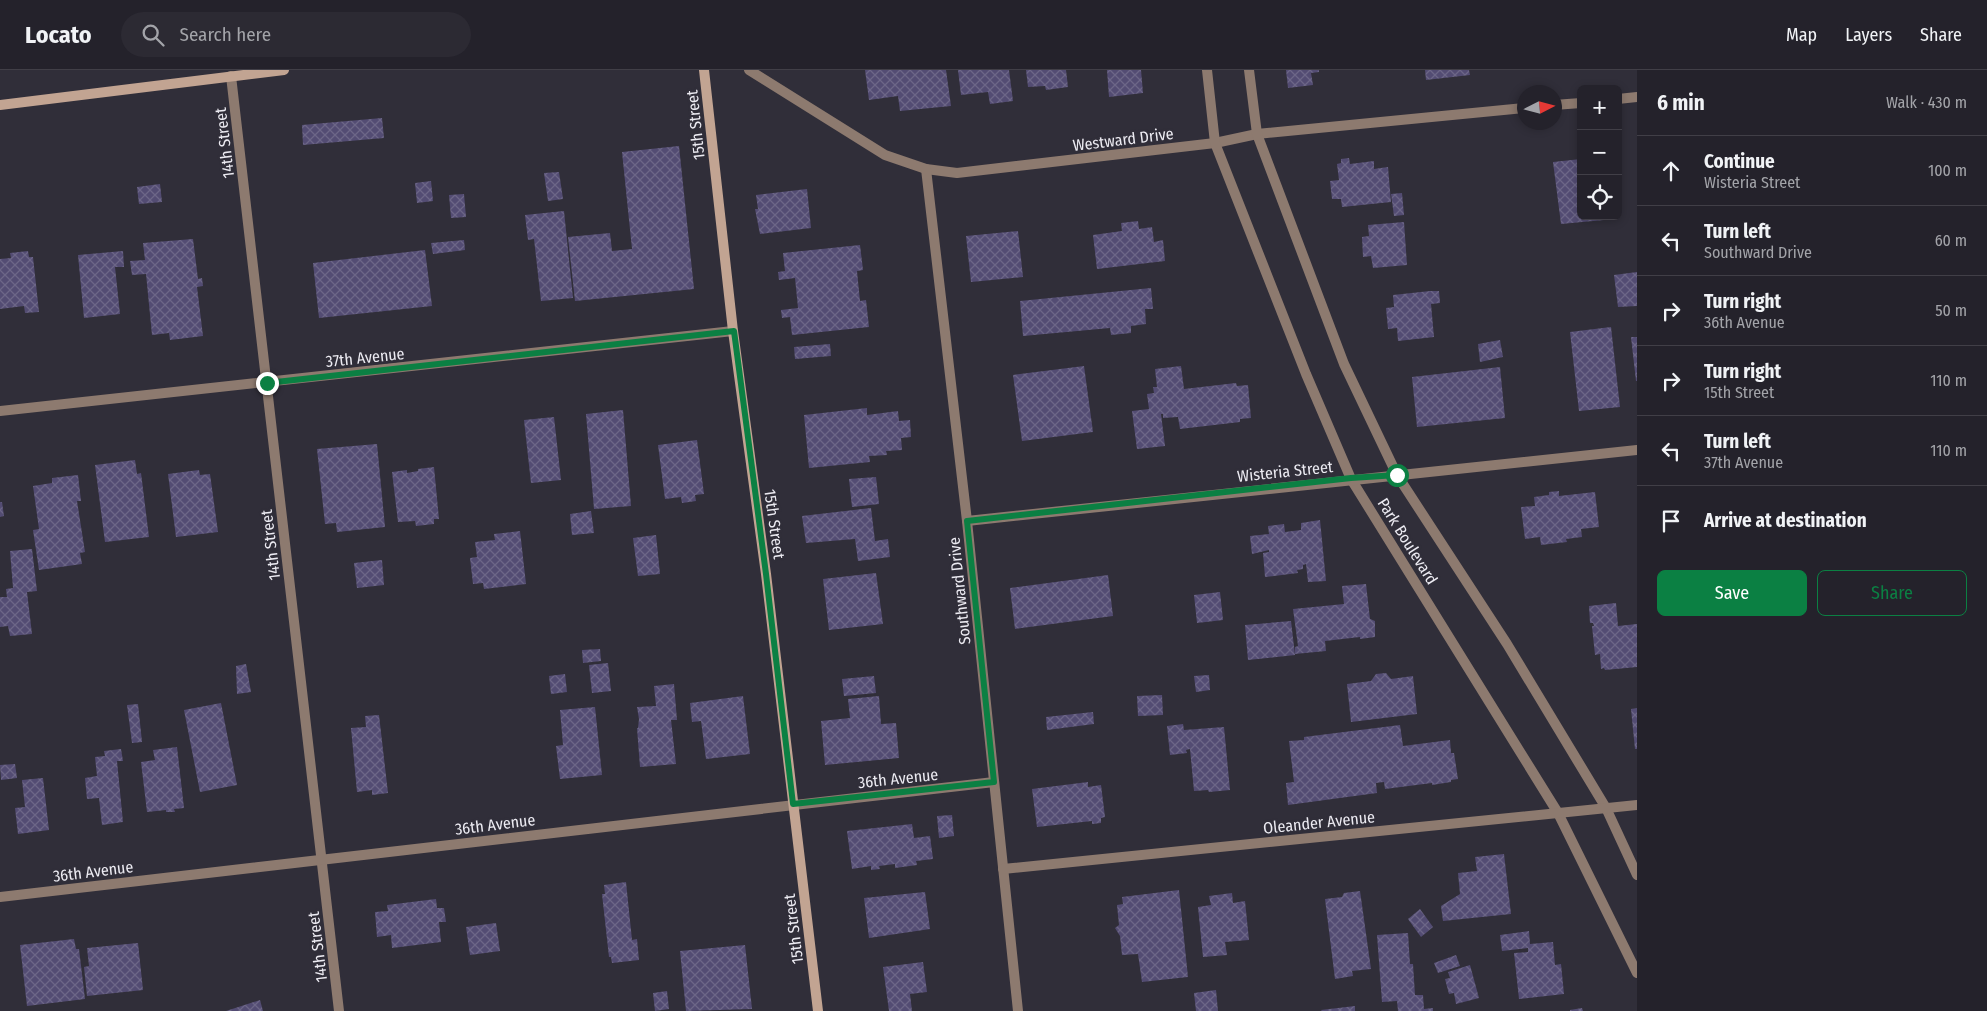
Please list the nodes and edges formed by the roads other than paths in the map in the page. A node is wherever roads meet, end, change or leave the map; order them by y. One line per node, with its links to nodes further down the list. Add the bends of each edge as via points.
1 (284, 70): 6 (main road)
2 (704, 70): 16 (main road, 15th Street)
3 (749, 70): 15 (street, Westward Drive, via 885,155)
4 (1207, 70): 14 (street, Park Boulevard)
5 (1249, 70): 13 (street, Park Boulevard)
6 (231, 76): 11 (main road); 17 (street, 14th Street)
7 (1637, 98): 8 (street)
8 (1622, 99)
9 (1577, 103): 10 (street)
10 (1562, 104)
11 (0, 105)
12 (1517, 109): 13 (street, Westward Drive)
13 (1257, 134): 14 (street, Westward Drive); 20 (street, Park Boulevard, via 1344,364)
14 (1215, 143): 15 (street, Westward Drive, via 957,173); 21 (street, Park Boulevard, via 1306,374)
15 (926, 169): 22 (street, Southward Drive)
16 (734, 331): 17 (street, 37th Avenue); 24 (main road, 15th Street)
17 (267, 383): 18 (street, 37th Avenue); 28 (street, 14th Street)
18 (0, 411)
19 (1637, 450): 20 (street, Wisteria Street)
20 (1397, 475): 21 (street, Wisteria Street); 26 (street, Park Boulevard, via 1507,644)
21 (1351, 478): 22 (street, Wisteria Street); 27 (street, Park Boulevard)
22 (967, 521): 23 (street, Southward Drive)
23 (994, 782): 24 (street, 36th Avenue); 29 (street, Southward Drive)
24 (793, 804): 28 (street, 36th Avenue); 34 (main road, 15th Street)
25 (1637, 805): 26 (street, Oleander Avenue)
26 (1606, 808): 27 (street, Oleander Avenue); 30 (street, Park Boulevard)
27 (1558, 813): 29 (street, Oleander Avenue); 32 (street, Park Boulevard)
28 (322, 859): 31 (street, 36th Avenue); 33 (street, 14th Street)
29 (1003, 869): 35 (street, Southward Drive)
30 (1637, 875)
31 (0, 897)
32 (1637, 973)
33 (340, 1011)
34 (818, 1011)
35 (1018, 1011)

